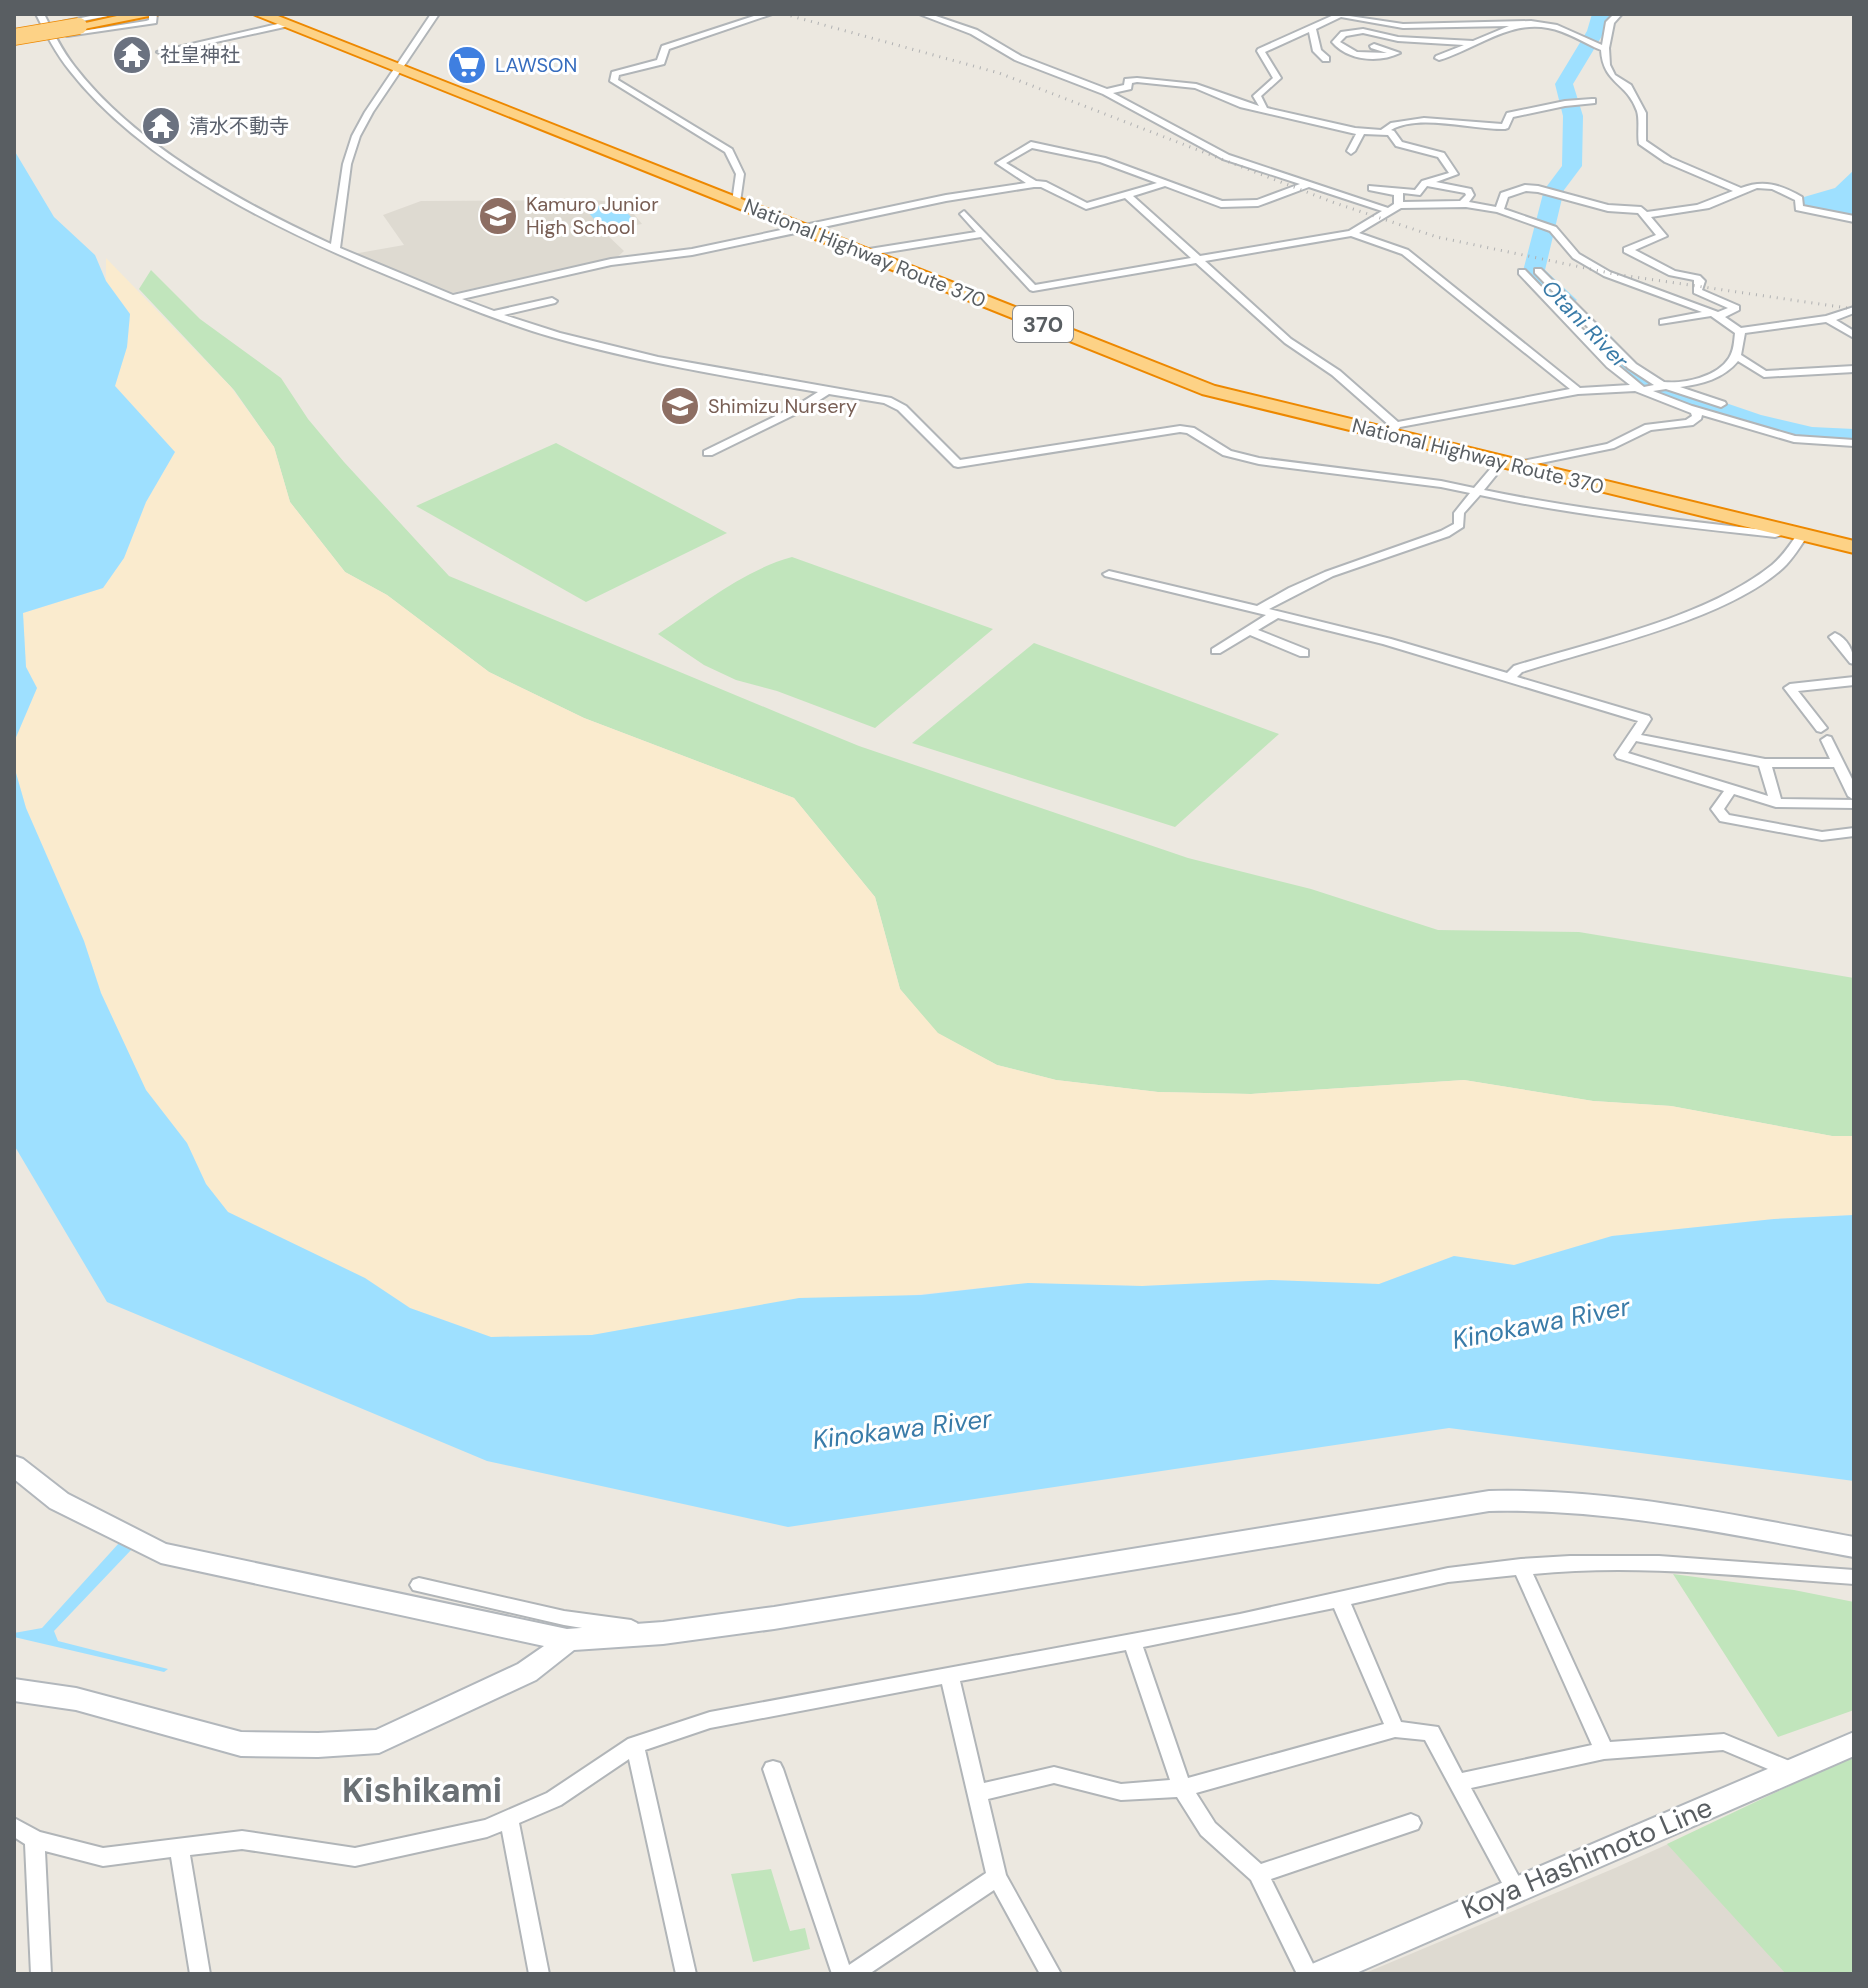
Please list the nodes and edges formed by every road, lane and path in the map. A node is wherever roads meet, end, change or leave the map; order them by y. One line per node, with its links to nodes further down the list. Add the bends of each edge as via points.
1 (40, 14): 12 (street)
2 (114, 14): 12 (street)
3 (153, 14): 15 (street, via 147,23); 16 (highway, bridge)
4 (435, 14): 24 (street)
5 (768, 14): 39 (street, via 665,48 661,62 615,74 614,81 729,151 740,174)
6 (923, 14): 25 (street)
7 (1618, 14): 20 (street, via 1610,22)
8 (276, 18): 21 (street); 24 (highway, National Highway Route 370 / 370)
9 (1332, 19): 10 (street, via 1340,15 1403,26); 11 (street); 13 (street)
10 (1531, 23): 18 (street); 20 (street, via 1557,27)
11 (1366, 25): 14 (street); 17 (street)
12 (46, 26): 15 (street)
13 (1313, 30): 23 (street, via 1317,51); 27 (street, via 1261,51 1277,78 1257,96)
14 (1337, 31)
15 (51, 36): 49 (street, via 76,75 196,176 248,208)
16 (14, 37)
17 (1422, 42): 18 (street); 19 (street, via 1363,31 1344,34 1336,42 1356,54 1396,53)
18 (1473, 43): 22 (street)
19 (1374, 46)
20 (1605, 49): 36 (street, via 1612,76 1623,81 1642,113 1642,142 1668,160)
21 (161, 52)
22 (1439, 58)
23 (1326, 59)
24 (398, 68): 39 (highway, National Highway Route 370 / 370); 49 (street, via 356,136)
25 (1106, 92): 27 (street, via 1137,80 1196,86 1243,105); 34 (street, via 1226,157)
26 (1592, 101): 28 (street, via 1581,98 1565,106 1519,112 1510,115 1505,126 1419,121)
27 (1264, 107): 29 (street)
28 (1384, 131): 29 (street); 31 (street, via 1399,144 1435,151 1455,171 1451,178)
29 (1361, 132): 30 (street)
30 (1351, 151)
31 (1425, 183): 37 (street, via 1417,193); 40 (street, via 1468,191)
32 (1034, 184): 33 (street, via 1000,163 1031,145 1102,160); 38 (street, via 1086,206); 46 (street)
33 (1164, 184): 34 (street, via 1221,204 1243,205); 38 (street)
34 (1307, 185): 41 (street)
35 (1372, 188): 37 (street)
36 (1738, 190): 44 (street, via 1696,208); 45 (street, via 1759,183 1782,187 1799,199 1799,208)
37 (1398, 193): 41 (street)
38 (1127, 195): 51 (street)
39 (736, 202): 46 (highway, National Highway Route 370 / 370)
40 (1463, 204): 41 (street); 42 (street)
41 (1394, 208): 47 (street)
42 (1499, 210): 44 (street, via 1504,195 1525,188 1608,208 1630,207); 58 (street, via 1553,229 1576,256 1607,274)
43 (964, 214): 48 (street)
44 (1646, 215): 58 (street, via 1662,236 1627,250 1672,273 1697,278 1697,291 1736,308)
45 (1854, 219)
46 (802, 228): 50 (highway, National Highway Route 370 / 370); 54 (street, via 692,252 611,262)
47 (1352, 233): 51 (street); 67 (street, via 1405,252)
48 (983, 234): 50 (street); 51 (street, via 1033,288)
49 (335, 249): 54 (street)
50 (863, 253): 70 (highway, National Highway Route 370 / 370, via 1209,390)
51 (1199, 260): 70 (street, via 1288,341 1336,373)
52 (1538, 271): 65 (street)
53 (1522, 272): 65 (street, via 1611,365)
54 (450, 299): 57 (street)
55 (552, 301): 57 (street)
56 (1854, 310): 59 (street)
57 (495, 314): 66 (street, via 582,343)
58 (1715, 314): 60 (street); 61 (street)
59 (1828, 319): 61 (street); 62 (street)
60 (1663, 322)
61 (1739, 331): 63 (street)
62 (1854, 335)
63 (1738, 357): 64 (street, via 1764,374); 65 (street, via 1694,384)
64 (1854, 369)
65 (1654, 388): 67 (street); 68 (street); 69 (street)
66 (828, 390): 72 (street); 75 (street, via 896,403 958,464 1180,429 1243,458)
67 (1578, 391): 70 (street)
68 (1721, 404)
69 (1693, 409): 71 (street, via 1794,439); 74 (street, via 1697,417 1689,423 1660,423 1610,446)
70 (1393, 430): 73 (highway, National Highway Route 370 / 370)
71 (1854, 443)
72 (708, 453)
73 (1501, 463): 74 (highway, National Highway Route 370 / 370); 75 (street)
74 (1522, 468): 76 (highway, National Highway Route 370 / 370)
75 (1478, 491): 76 (street, via 1619,517); 79 (street, via 1459,513 1459,525 1438,540 1401,548 1289,590)
76 (1796, 533): 77 (highway, National Highway Route 370 / 370); 86 (street, via 1780,565 1759,581 1683,615 1518,669)
77 (1854, 547)
78 (1109, 574): 79 (street)
79 (1261, 609): 80 (street)
80 (1278, 613): 81 (street); 86 (street)
81 (1249, 631): 83 (street); 84 (street)
82 (1835, 637): 85 (street)
83 (1216, 651)
84 (1304, 653)
85 (1852, 656)
86 (1510, 677): 88 (street, via 1645,719)
87 (1854, 681): 90 (street, via 1790,688)
88 (1634, 737): 89 (street); 91 (street, via 1621,755)
89 (1765, 763): 90 (street); 92 (street)
90 (1838, 763): 93 (street)
91 (1730, 791): 92 (street); 94 (street, via 1717,809 1725,818 1822,836)
92 (1776, 803): 93 (street)
93 (1852, 804)
94 (1854, 832)
95 (14, 1466): 102 (street, via 59,1501 161,1553)
96 (1854, 1547): 101 (street, via 1602,1503 1489,1501)
97 (1521, 1566): 98 (street, via 1659,1563); 100 (street); 109 (street)
98 (1854, 1577)
99 (419, 1585): 101 (street, via 564,1618)
100 (1339, 1598): 103 (street); 106 (street)
101 (663, 1633): 102 (street)
102 (567, 1640): 105 (street, via 527,1672 379,1741 241,1744 76,1699)
103 (1132, 1641): 104 (street); 113 (street)
104 (949, 1675): 108 (street, via 710,1720); 114 (street)
105 (14, 1690)
106 (1395, 1729): 112 (street, via 1431,1733); 113 (street)
107 (1854, 1744): 111 (street, Koya Hashimoto Line)
108 (635, 1745): 115 (street, via 554,1799); 126 (street)
109 (1604, 1751): 111 (street, via 1724,1742); 112 (street)
110 (773, 1769): 127 (street)
111 (1792, 1771): 122 (street, Koya Hashimoto Line)
112 (1458, 1782): 122 (street)
113 (1182, 1788): 114 (street, via 1121,1792 1054,1775); 120 (street, via 1208,1829)
114 (978, 1793): 121 (street)
115 (509, 1819): 119 (street, via 355,1857 242,1840); 125 (street)
116 (1411, 1823): 120 (street)
117 (14, 1827): 118 (street)
118 (35, 1840): 119 (street, via 103,1857); 123 (street)
119 (179, 1848): 124 (street)
120 (1258, 1874): 130 (street)
121 (997, 1877): 128 (street); 129 (street)
122 (1515, 1888): 131 (street, Koya Hashimoto Line)
123 (41, 1974)
124 (200, 1974)
125 (539, 1974)
126 (686, 1974)
127 (842, 1974)
128 (852, 1974)
129 (1051, 1974)
130 (1308, 1974)
131 (1322, 1974)

